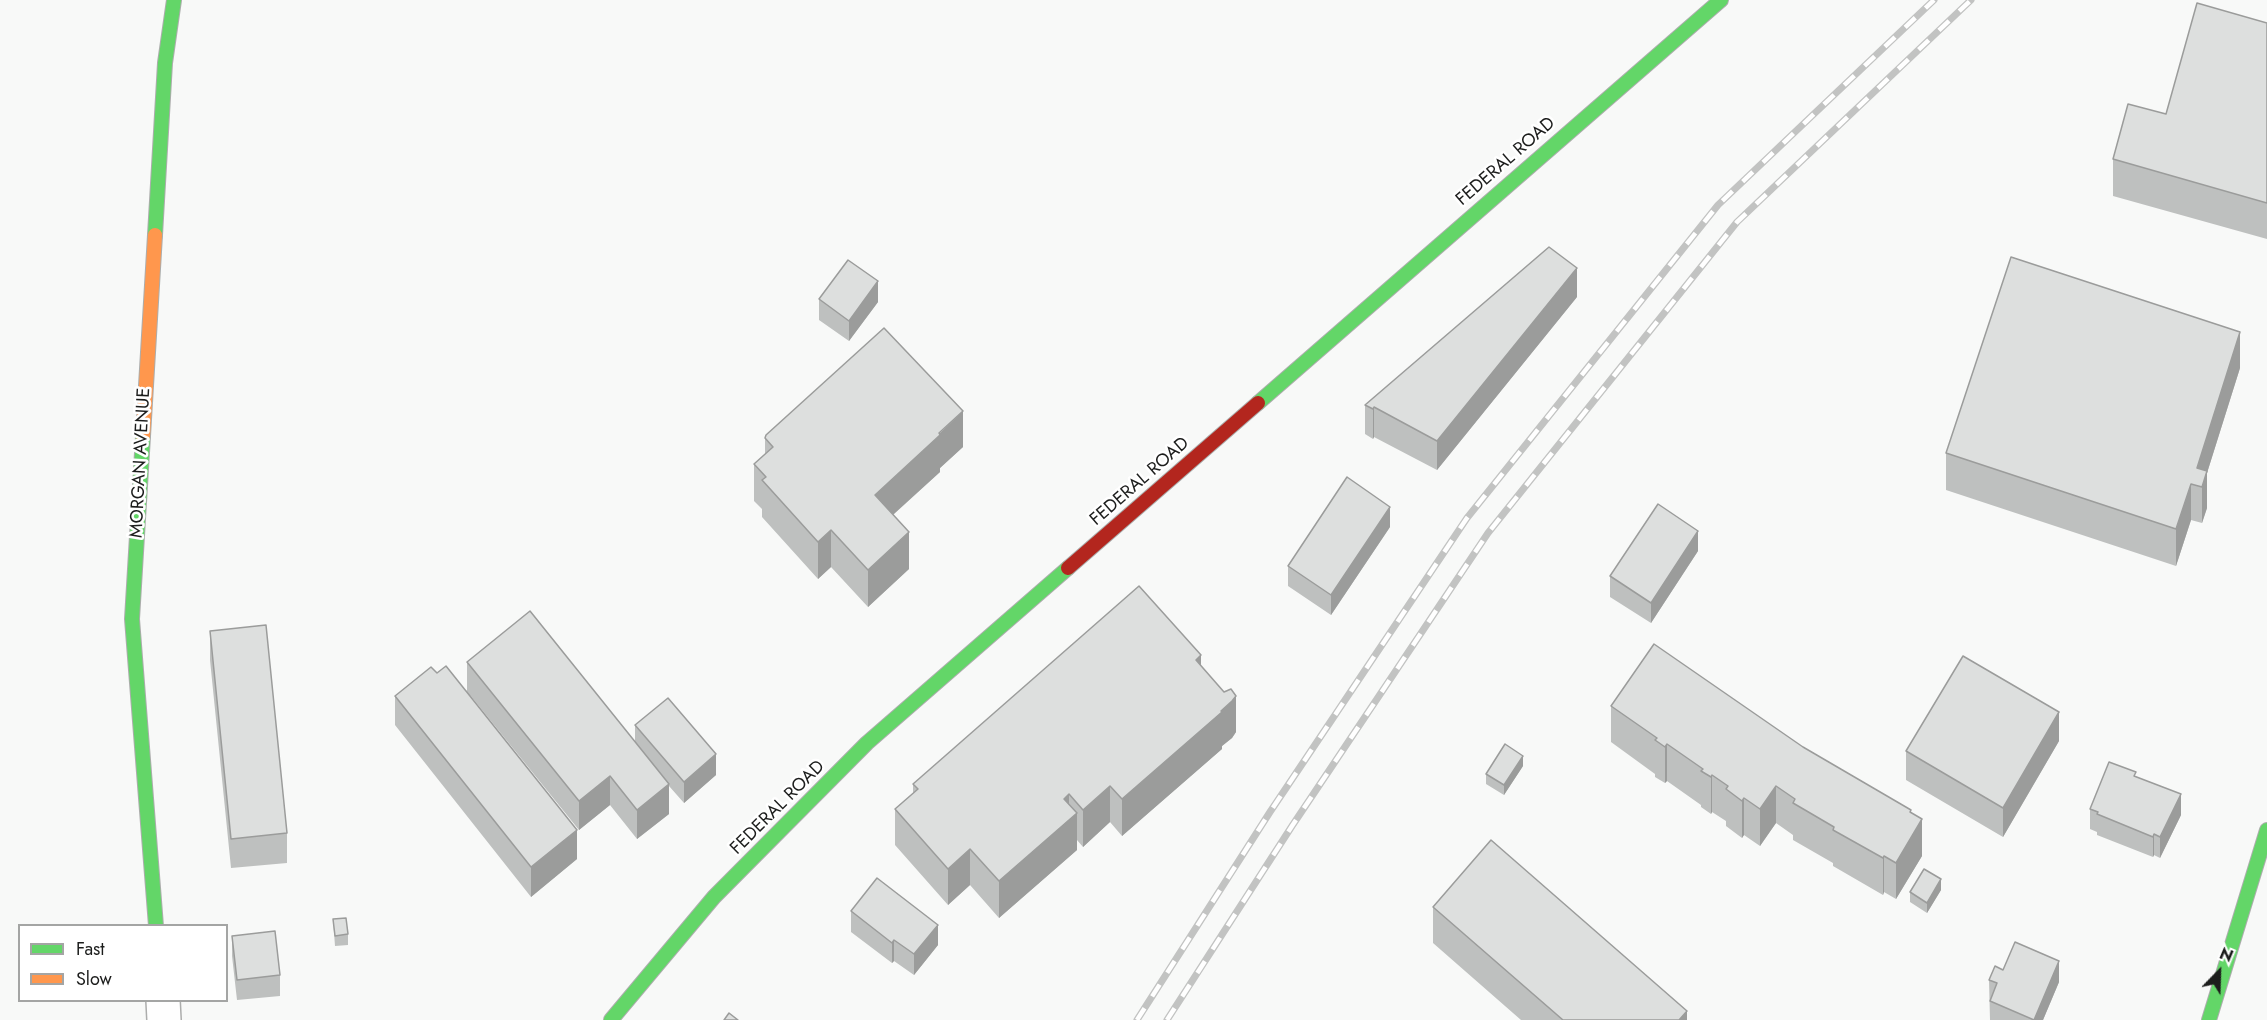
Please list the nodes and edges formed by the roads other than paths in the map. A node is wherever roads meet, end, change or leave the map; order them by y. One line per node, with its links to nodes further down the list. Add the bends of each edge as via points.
1 (174, 0): 4 (main road, MORGAN AVENUE, via 165,63 132,619)
2 (1721, 0): 7 (main road, FEDERAL ROAD, via 867,743 714,897)
3 (2267, 830): 8 (main road)
4 (156, 924)
5 (163, 1002): 6 (street)
6 (164, 1020)
7 (611, 1020)
8 (2209, 1020)

